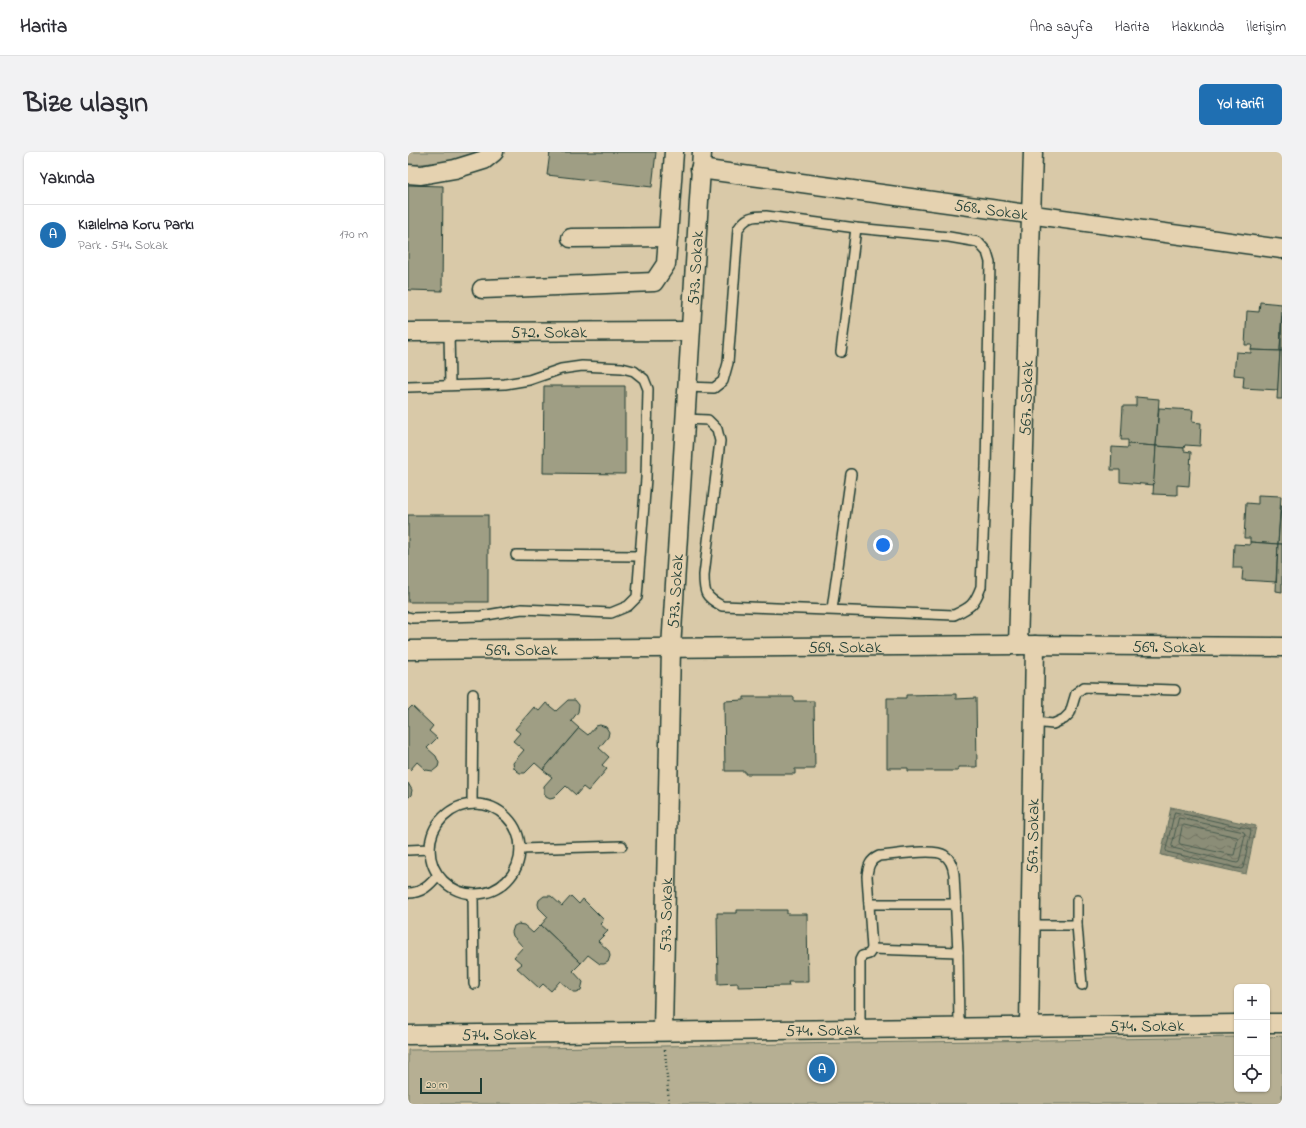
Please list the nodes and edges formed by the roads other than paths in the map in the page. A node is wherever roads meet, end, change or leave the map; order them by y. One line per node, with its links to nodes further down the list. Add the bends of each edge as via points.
1 (494, 152): 5 (street, via 484,160 455,170 421,175)
2 (674, 152): 8 (street)
3 (1033, 152): 6 (street, 567. Sokak)
4 (701, 160): 6 (street, 568. Sokak); 12 (street, 573. Sokak)
5 (408, 174)
6 (1032, 215): 10 (street, 568. Sokak); 25 (street, 567. Sokak)
7 (856, 228): 15 (lane); 18 (lane, via 766,216 753,216 743,222 738,229 728,363 723,381 714,388); 23 (lane, via 978,242 987,252 990,262 981,587 976,600 967,609 954,615)
8 (668, 237): 9 (street); 11 (street, via 666,264 654,282)
9 (571, 238)
10 (1282, 249)
11 (482, 289)
12 (690, 331): 14 (street, 572. Sokak); 18 (street, 573. Sokak)
13 (408, 332): 14 (street, 572. Sokak)
14 (449, 332): 16 (lane)
15 (841, 352)
16 (450, 385): 17 (lane); 22 (lane, via 505,384 582,366 622,368 644,379 648,389 646,478)
17 (408, 387)
18 (686, 387): 19 (street, 573. Sokak)
19 (685, 419): 23 (lane, via 708,420 717,429 720,441 704,575 704,590 710,600 722,606); 28 (street, 573. Sokak)
20 (851, 474): 23 (lane)
21 (516, 555): 22 (lane)
22 (639, 556): 24 (lane, via 637,597 628,606 611,613 522,609 481,616)
23 (832, 609)
24 (408, 617)
25 (1018, 645): 26 (street, 569. Sokak); 28 (street, 569. Sokak)
26 (1036, 645): 27 (street, 569. Sokak); 32 (street, 567. Sokak)
27 (1282, 647)
28 (671, 648): 29 (street, 569. Sokak); 56 (street, 573. Sokak)
29 (408, 650)
30 (1175, 690): 32 (lane, via 1084,688 1076,692 1070,712 1064,719 1053,724)
31 (473, 694): 33 (lane)
32 (1034, 722): 44 (street, 567. Sokak)
33 (472, 804): 35 (lane, via 450,811 441,819 434,829); 36 (lane, via 484,804 504,814 518,833)
34 (622, 846): 36 (lane)
35 (430, 849): 37 (lane); 38 (lane, via 432,864)
36 (520, 849): 40 (lane, via 517,867 507,882 492,892)
37 (408, 850)
38 (438, 875): 39 (lane, via 429,886 415,893); 40 (lane, via 456,891)
39 (408, 893)
40 (473, 894): 48 (lane)
41 (1077, 900): 45 (lane)
42 (869, 904): 43 (lane); 43 (lane, via 867,876 868,866 873,859 879,856 936,851 946,856 952,865); 46 (lane)
43 (956, 904): 47 (lane)
44 (1031, 925): 45 (lane); 53 (street, 567. Sokak)
45 (1077, 925): 49 (lane)
46 (872, 949): 47 (lane); 55 (lane, via 860,960)
47 (958, 952): 54 (lane)
48 (474, 984)
49 (1082, 984)
50 (1270, 1023): 51 (street)
51 (1282, 1023)
52 (1234, 1024): 53 (street, 574. Sokak)
53 (1029, 1026): 54 (street, 574. Sokak)
54 (959, 1027): 55 (street, 574. Sokak)
55 (860, 1029): 56 (street, 574. Sokak)
56 (663, 1031): 57 (street, 574. Sokak)
57 (408, 1035)

